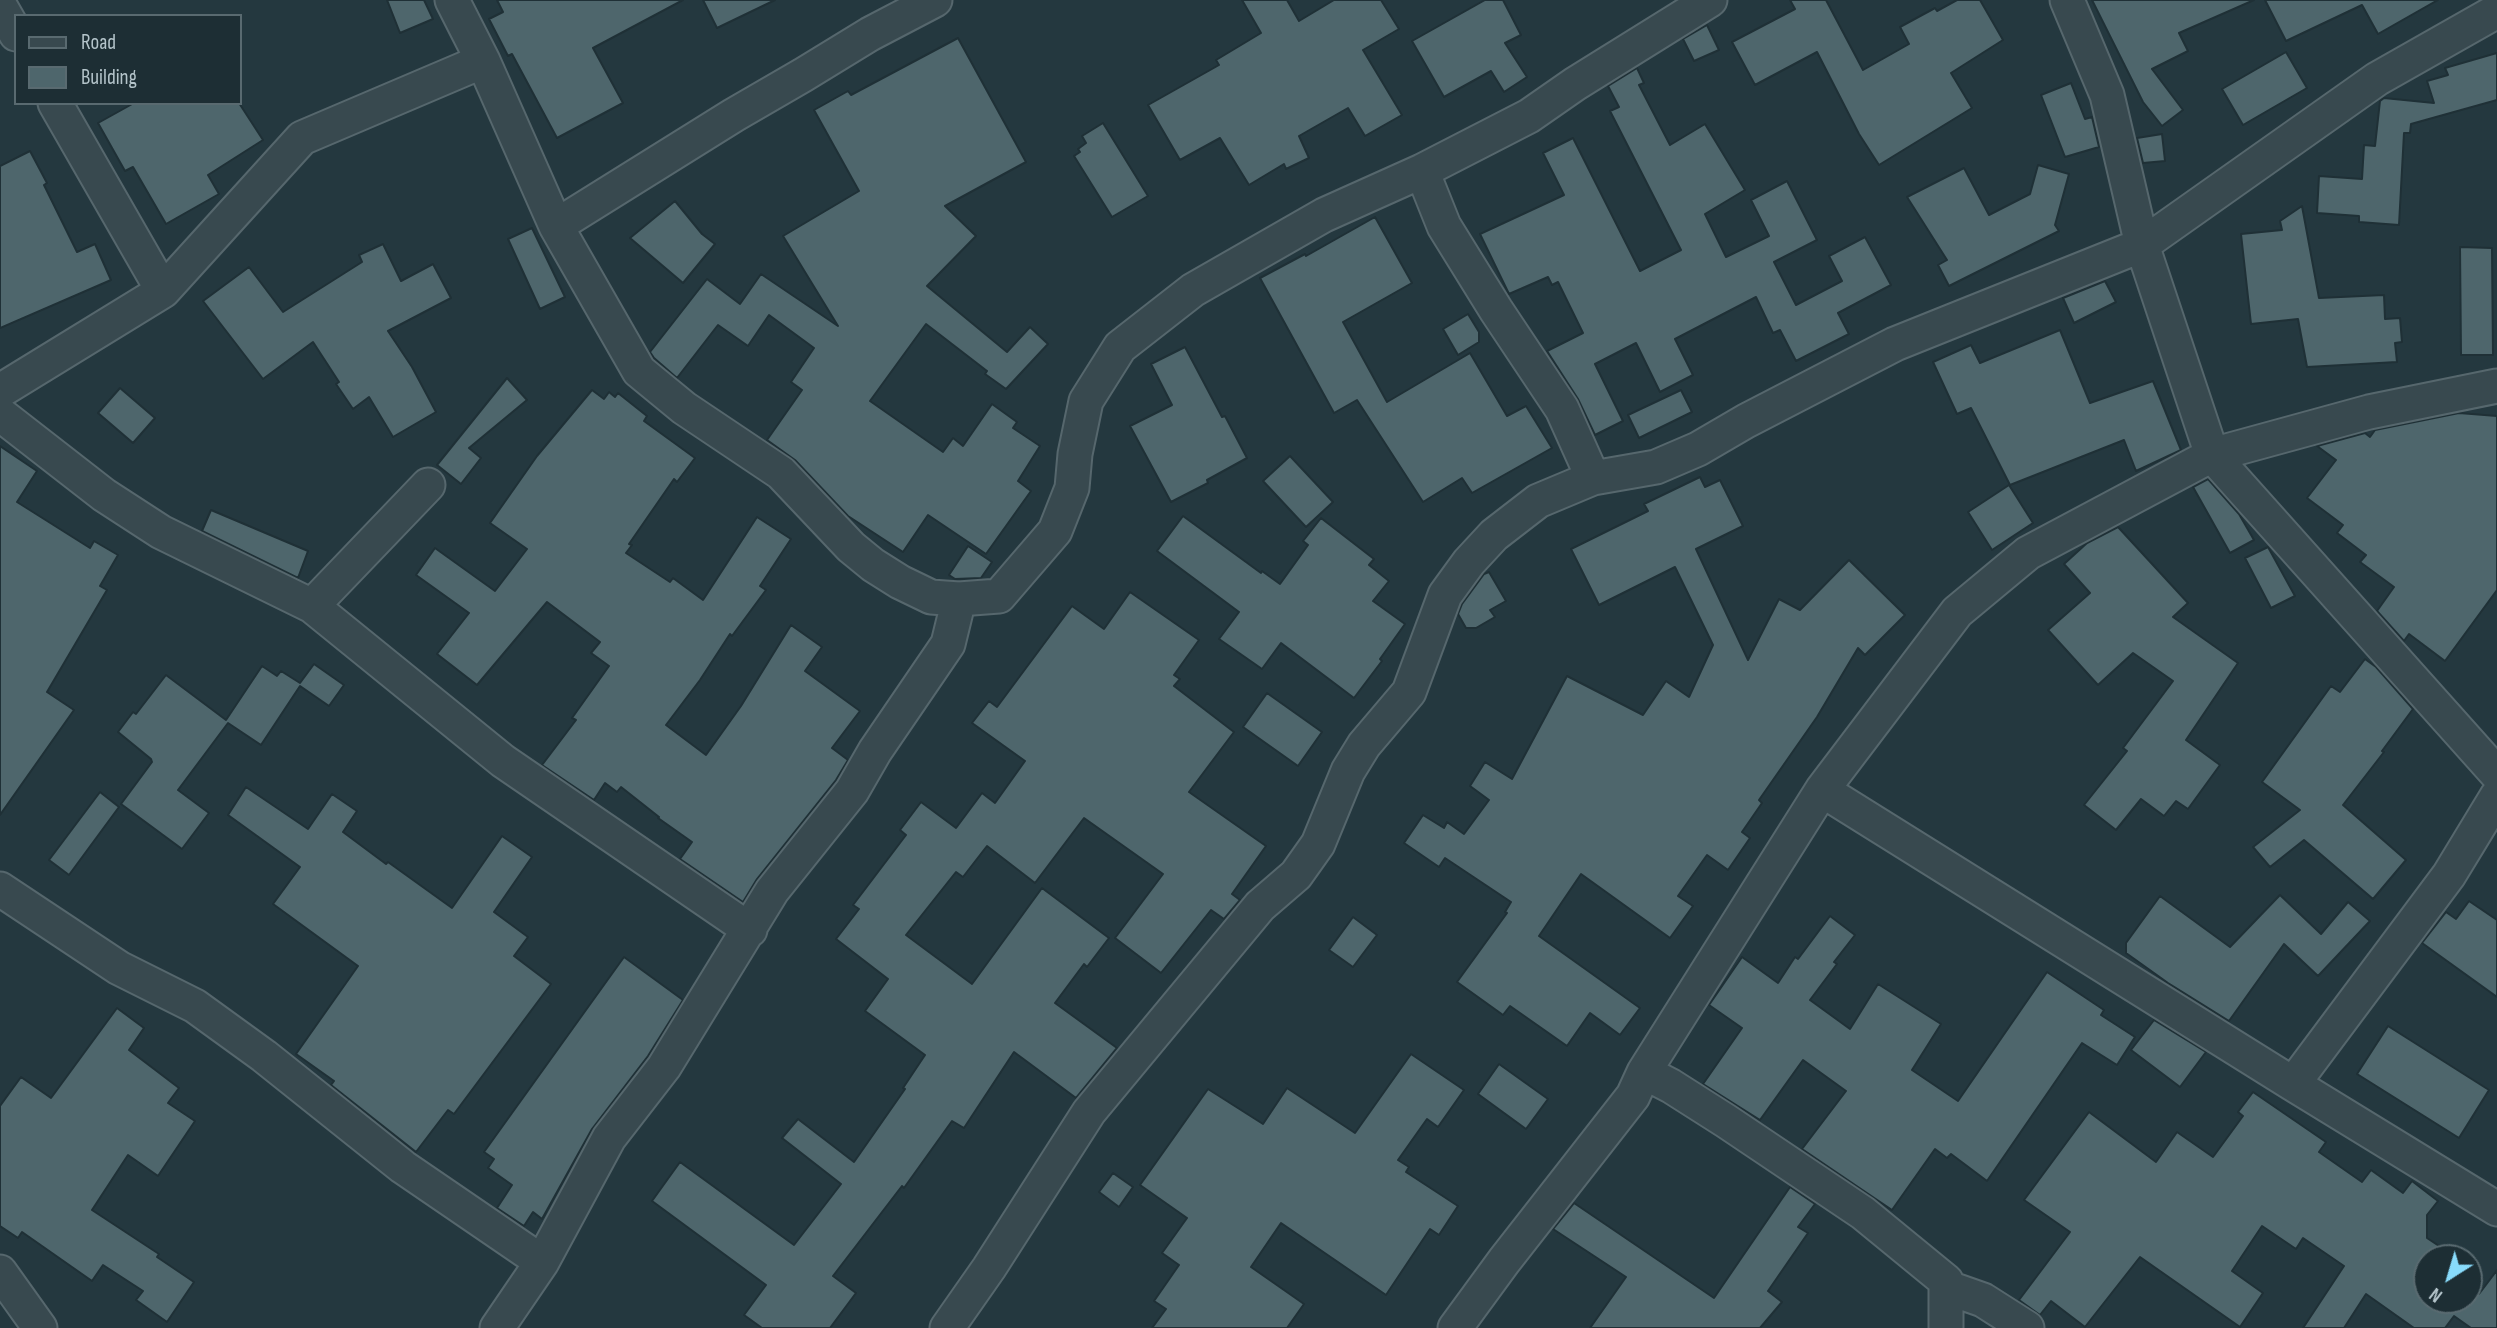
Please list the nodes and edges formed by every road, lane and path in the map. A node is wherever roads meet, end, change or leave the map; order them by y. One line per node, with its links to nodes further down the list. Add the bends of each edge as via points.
1 (452, 0): 8 (street)
2 (934, 0): 11 (street, via 734,115)
3 (1710, 0): 10 (street, via 1529,116)
4 (2067, 0): 12 (street, via 2107,95)
5 (0, 6): 7 (street)
6 (2497, 11): 12 (street, via 2377,79)
7 (14, 30)
8 (483, 61): 11 (street); 13 (street, via 302,138)
9 (56, 105): 13 (street)
10 (1422, 171): 18 (street, via 1444,226 1562,409); 20 (street, via 1324,215 1193,290 1120,347 1086,401 1072,488 1055,531 999,596)
11 (556, 226): 20 (street, via 639,371 684,408 781,473 873,565 931,597)
12 (2142, 245): 17 (street); 18 (street, via 1895,344 1656,467)
13 (163, 291): 15 (street)
14 (2497, 386): 17 (street, via 2369,412)
15 (0, 391)
16 (0, 414): 21 (street, via 104,495 161,532)
17 (2213, 455): 22 (street); 23 (street, via 2028,553 1957,612)
18 (1593, 478): 35 (street, via 1538,501 1494,535 1469,562 1445,595 1409,692 1364,745 1318,844 1296,875 1259,906 1089,1112)
19 (428, 485): 21 (street)
20 (959, 599): 26 (street, via 948,644 852,791 772,891)
21 (312, 606): 26 (street, via 503,761)
22 (2497, 774)
23 (1822, 790): 27 (street); 28 (street)
24 (2497, 796): 28 (street, via 2449,875)
25 (0, 889): 30 (street, via 119,968 195,1006 403,1167)
26 (750, 930): 30 (street, via 664,1067 609,1138)
27 (1644, 1072): 32 (street, via 1863,1213 1946,1281); 36 (street, via 1633,1096)
28 (2292, 1084): 29 (street)
29 (2497, 1209)
30 (542, 1262): 34 (street)
31 (0, 1272): 33 (street)
32 (1946, 1287): 37 (street); 38 (street, via 1983,1300)
33 (40, 1328)
34 (497, 1328)
35 (947, 1328)
36 (1455, 1328)
37 (1946, 1328)
38 (2027, 1328)

